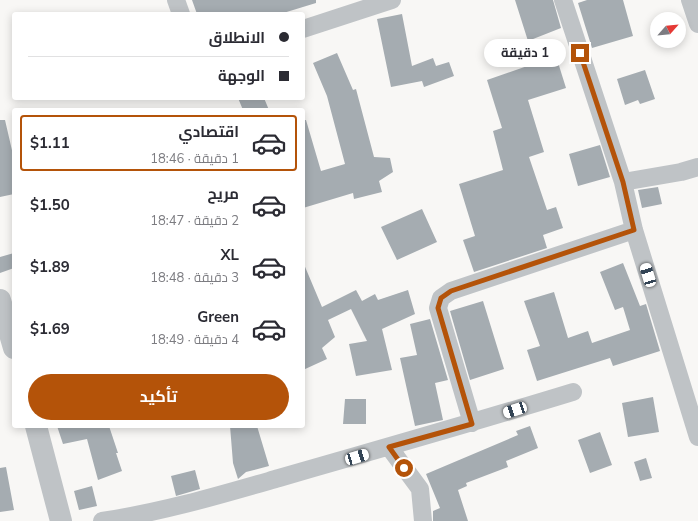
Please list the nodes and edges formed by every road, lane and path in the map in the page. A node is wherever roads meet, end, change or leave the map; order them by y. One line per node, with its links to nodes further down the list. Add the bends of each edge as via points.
1 (176, 0): 5 (street)
2 (392, 0): 7 (street)
3 (563, 0): 9 (street)
4 (690, 0): 6 (street)
5 (180, 12)
6 (698, 24)
7 (305, 28)
8 (698, 167): 9 (street)
9 (623, 182): 10 (street)
10 (634, 230): 14 (street, via 451,291 441,298 438,308); 16 (street)
11 (6, 306): 12 (street)
12 (12, 338)
13 (573, 392): 14 (street)
14 (472, 424): 17 (street)
15 (37, 428): 18 (street)
16 (698, 437)
17 (389, 447): 19 (street, via 207,500); 20 (street, via 420,489)
18 (61, 521)
19 (102, 521)
20 (422, 521)

